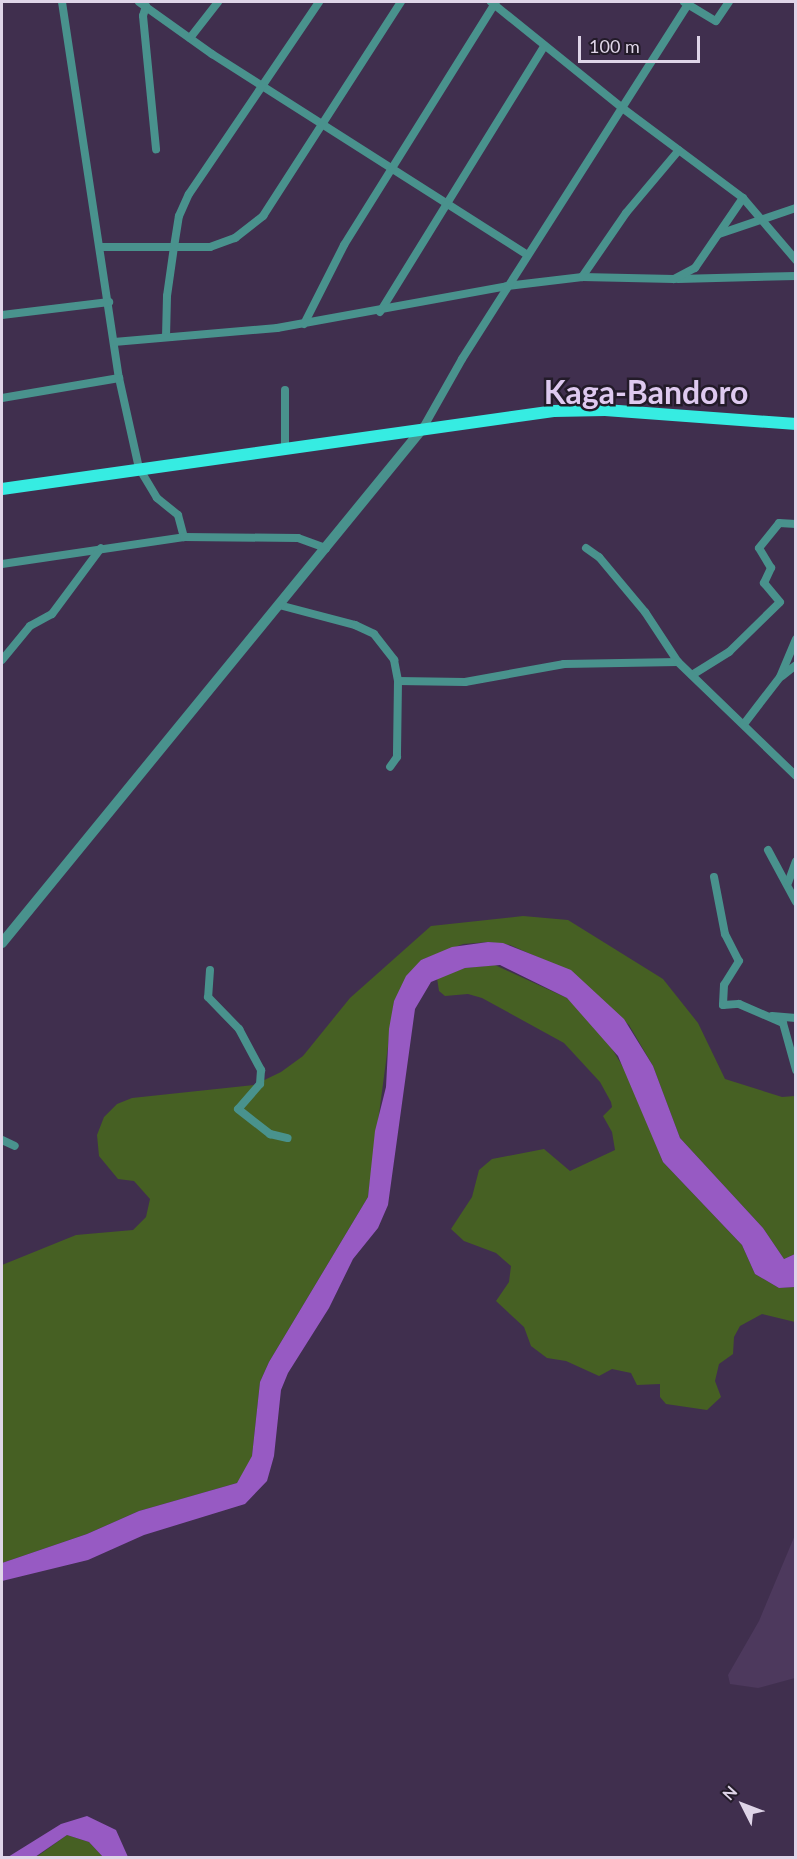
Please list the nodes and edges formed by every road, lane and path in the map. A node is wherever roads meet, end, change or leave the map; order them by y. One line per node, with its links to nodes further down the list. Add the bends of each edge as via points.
1 (62, 2): 22 (street)
2 (219, 2): 9 (street)
3 (319, 2): 11 (street)
4 (401, 2): 13 (street)
5 (494, 2): 10 (street); 16 (street)
6 (686, 2): 7 (street, via 716,21); 12 (street)
7 (729, 2)
8 (143, 4): 9 (street); 14 (street)
9 (190, 38): 11 (street)
10 (544, 46): 12 (street); 18 (street)
11 (261, 86): 13 (street); 23 (street, via 189,194)
12 (621, 107): 15 (street); 24 (street)
13 (321, 124): 16 (street); 23 (street, via 263,216 235,238 210,247)
14 (156, 149)
15 (679, 150): 17 (street); 27 (street, via 626,213)
16 (391, 168): 18 (street); 33 (street, via 344,245)
17 (743, 198): 20 (street); 21 (street)
18 (447, 204): 24 (street); 31 (street)
19 (795, 208): 20 (street)
20 (761, 218): 21 (street); 25 (street)
21 (718, 234): 28 (street, via 695,268)
22 (101, 247): 23 (street); 30 (street)
23 (174, 247): 34 (street, via 166,296)
24 (527, 255): 29 (street)
25 (794, 256)
26 (795, 276): 28 (street)
27 (582, 277): 28 (street); 29 (street)
28 (674, 279)
29 (507, 286): 31 (street); 40 (street)
30 (109, 302): 32 (street); 35 (street)
31 (380, 312): 33 (street)
32 (2, 315)
33 (304, 324): 34 (street)
34 (166, 337): 35 (street)
35 (114, 342): 36 (street)
36 (120, 378): 38 (street); 42 (street)
37 (285, 390): 41 (street)
38 (2, 398)
39 (795, 424): 40 (main road, via 605,410 554,411)
40 (423, 428): 41 (main road); 47 (street)
41 (285, 447): 42 (main road)
42 (139, 468): 43 (main road); 45 (street, via 157,498 178,515)
43 (2, 489)
44 (795, 524): 55 (street, via 779,524 759,548 771,568 764,583 780,602 729,651)
45 (184, 537): 46 (street); 47 (street, via 298,538)
46 (101, 548): 49 (street); 52 (street, via 52,614 30,626)
47 (326, 548): 50 (street)
48 (586, 548): 53 (street, via 599,557 645,612)
49 (2, 564)
50 (279, 605): 57 (street, via 355,625 374,634 394,660); 66 (street)
51 (795, 639): 56 (street)
52 (2, 660)
53 (678, 662): 55 (street); 57 (street, via 564,664 465,682)
54 (795, 665): 56 (street)
55 (692, 675): 58 (street)
56 (780, 677): 58 (street)
57 (398, 681): 59 (street, via 397,757)
58 (744, 724): 60 (street)
59 (390, 768)
60 (795, 776)
61 (768, 850): 64 (street)
62 (795, 861): 64 (street)
63 (714, 877): 68 (street, via 725,933 739,961 724,985 723,1005 739,1004)
64 (788, 883): 65 (street)
65 (795, 902)
66 (2, 943)
67 (210, 970): 71 (street, via 208,997 240,1029 261,1070 260,1084 238,1109 270,1134)
68 (765, 1015): 69 (street); 70 (street, via 783,1023)
69 (795, 1018)
70 (795, 1070)
71 (288, 1138)
72 (2, 1140): 73 (street)
73 (15, 1146)

